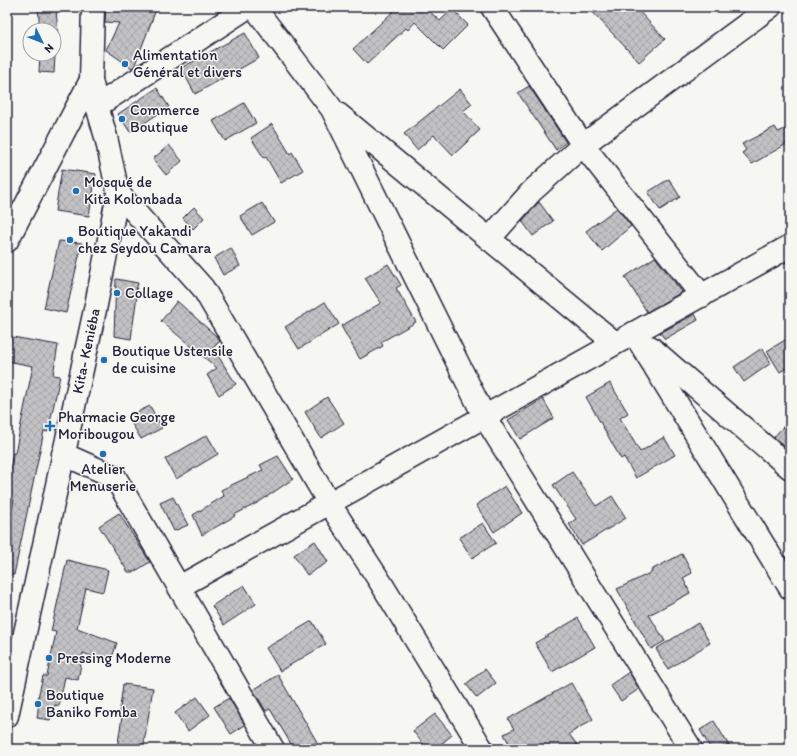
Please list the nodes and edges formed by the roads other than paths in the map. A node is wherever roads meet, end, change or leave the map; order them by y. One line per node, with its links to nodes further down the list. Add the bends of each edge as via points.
1 (93, 7): 6 (street, Kita- Keniéba)
2 (248, 7): 7 (street)
3 (254, 7): 8 (street)
4 (492, 7): 9 (street)
5 (770, 7): 9 (street)
6 (91, 80): 7 (street, Kita- Keniéba); 12 (street)
7 (97, 106): 10 (street, Kita- Keniéba)
8 (332, 109): 11 (street); 17 (street)
9 (583, 145): 11 (street, via 532,191); 14 (street)
10 (118, 193): 18 (street, Kita- Keniéba); 20 (street, via 203,288)
11 (489, 239): 16 (street)
12 (7, 241)
13 (790, 246): 14 (street)
14 (702, 296): 15 (street)
15 (634, 333): 16 (street); 19 (street); 22 (street)
16 (615, 343): 17 (street)
17 (484, 416): 20 (street); 26 (street)
18 (63, 454): 21 (street, via 114,477); 23 (street, Kita- Keniéba)
19 (790, 468)
20 (329, 503): 21 (street); 25 (street)
21 (179, 587): 24 (street)
22 (790, 588)
23 (7, 716)
24 (273, 749)
25 (482, 749)
26 (691, 749)

